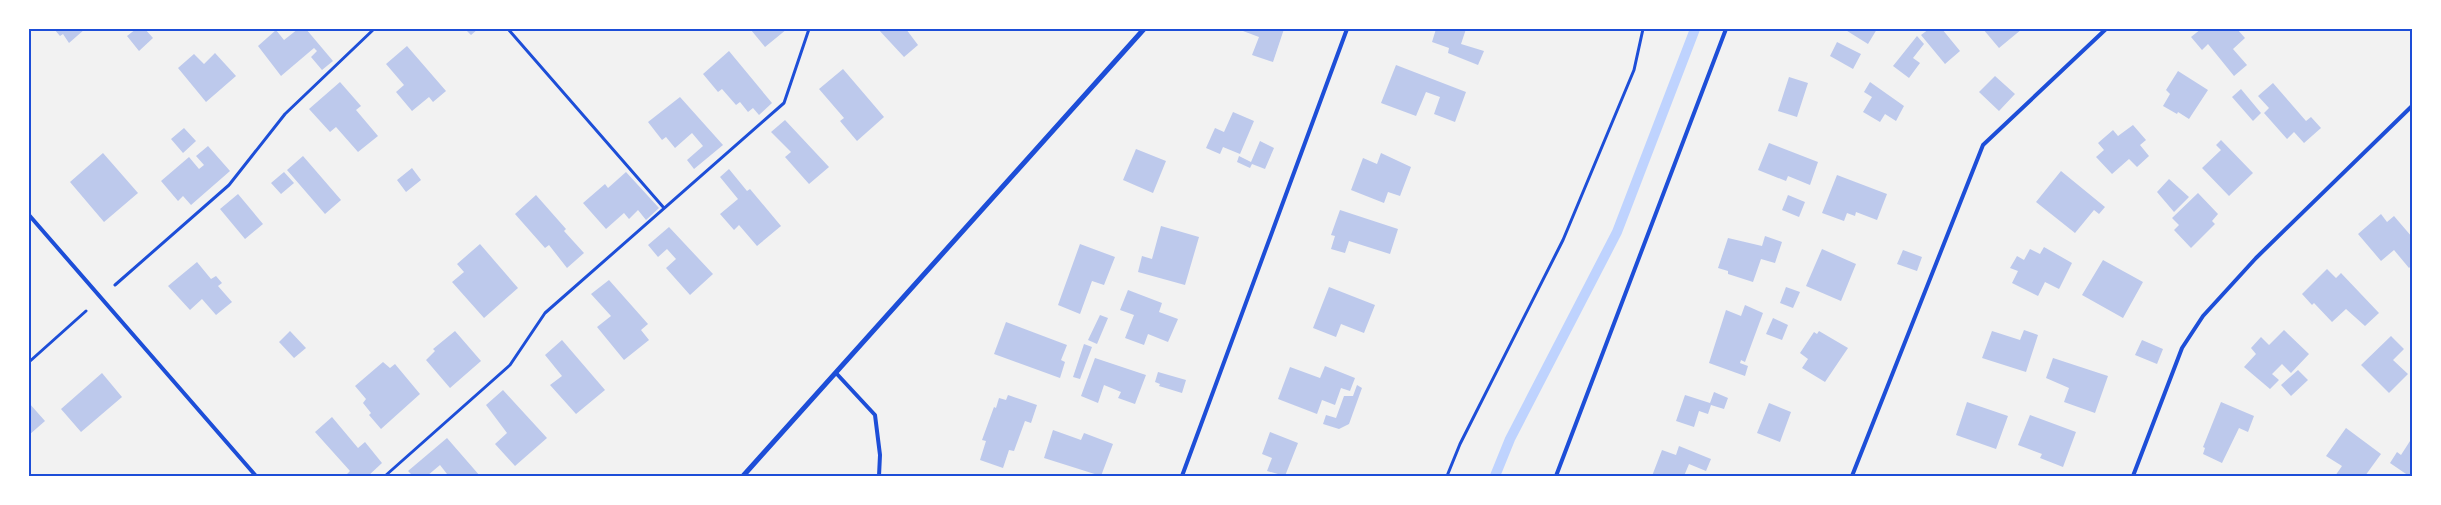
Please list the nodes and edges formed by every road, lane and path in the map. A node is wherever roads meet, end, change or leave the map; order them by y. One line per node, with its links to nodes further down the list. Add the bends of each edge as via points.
1 (374, 29): 12 (path, via 285,114 229,185)
2 (508, 29): 10 (path)
3 (809, 29): 10 (path, via 784,103)
4 (1144, 29): 14 (street)
5 (1347, 29): 19 (lane)
6 (1643, 29): 20 (path, via 1634,70 1563,240)
7 (1726, 29): 21 (lane)
8 (2106, 29): 22 (lane, via 1982,145)
9 (2412, 106): 23 (lane, via 2256,258 2203,316 2182,348)
10 (664, 208): 16 (path, via 545,313 510,365)
11 (29, 214): 12 (lane)
12 (101, 298): 13 (path); 15 (lane)
13 (29, 362)
14 (836, 373): 17 (street); 18 (lane, via 875,415)
15 (256, 476)
16 (385, 476)
17 (742, 476)
18 (879, 476)
19 (1182, 476)
20 (1447, 476)
21 (1556, 476)
22 (1852, 476)
23 (2133, 476)

